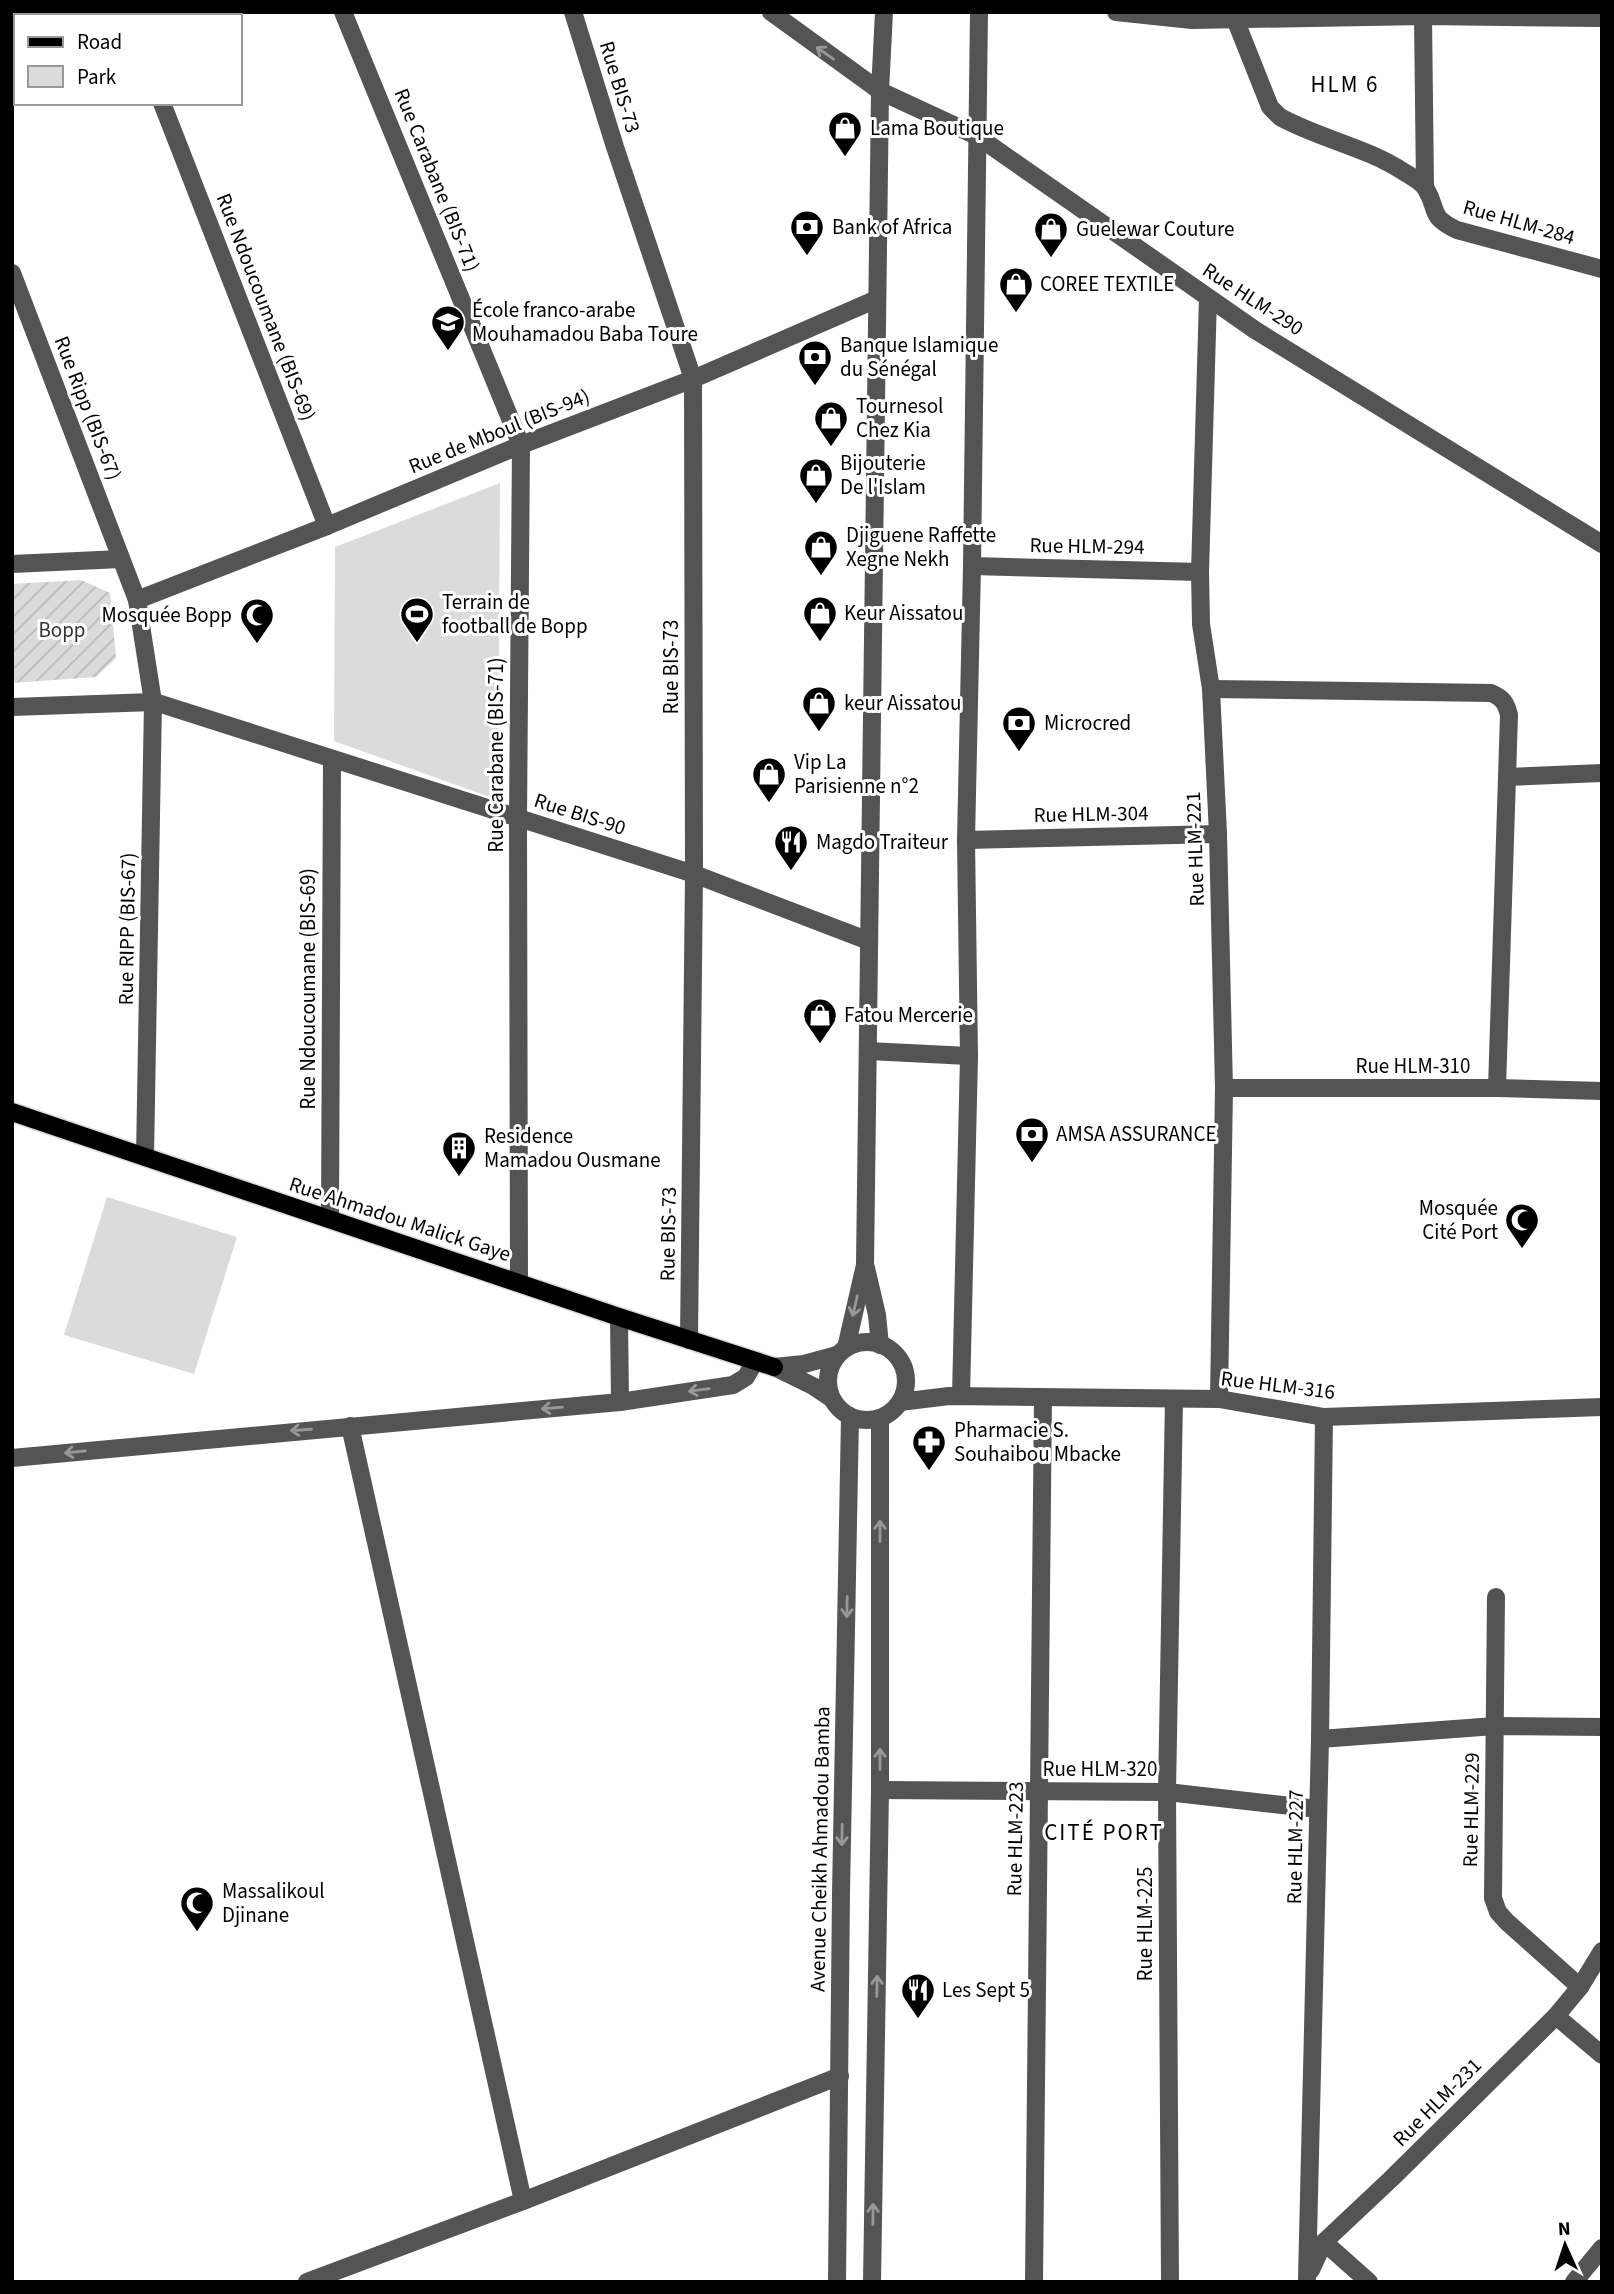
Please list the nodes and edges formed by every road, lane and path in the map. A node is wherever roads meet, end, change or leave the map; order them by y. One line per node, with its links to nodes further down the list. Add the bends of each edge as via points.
1 (343, 12): 19 (street, Rue Carabane (BIS-71))
2 (573, 12): 18 (street, Rue BIS-73)
3 (771, 12): 10 (street, Rue HLM-290, one-way to 3)
4 (884, 12): 10 (street)
5 (979, 12): 12 (street)
6 (1116, 12): 7 (street, via 1192,20)
7 (1235, 15): 8 (street); 13 (street, via 1270,107 1280,117 1368,153)
8 (1423, 16): 9 (street); 13 (street)
9 (1602, 18)
10 (880, 91): 12 (street, Rue HLM-290); 17 (street)
11 (163, 105): 20 (street, Rue Ndoucoumane (BIS-69))
12 (977, 136): 16 (street, Rue HLM-290); 24 (street)
13 (1425, 187): 14 (street, Rue HLM-284, via 1434,212 1457,230)
14 (1602, 270)
15 (12, 273): 22 (street, Rue Ripp (BIS-67))
16 (1208, 298): 21 (street, Rue HLM-290); 25 (street, Rue HLM-221)
17 (877, 299): 18 (street, Rue de Mboul (BIS-94)); 37 (street)
18 (693, 379): 19 (street, Rue de Mboul (BIS-94)); 36 (street, Rue BIS-73)
19 (521, 445): 20 (street, Rue de Mboul (BIS-94)); 33 (street, Rue Carabane (BIS-71))
20 (327, 526): 26 (street, Rue de Mboul (BIS-94))
21 (1602, 544)
22 (121, 559): 23 (street); 26 (street, Rue Ripp (BIS-67))
23 (12, 564)
24 (972, 566): 25 (street, Rue HLM-294); 35 (street)
25 (1200, 572): 27 (street, Rue HLM-221, via 1201,624)
26 (137, 600): 28 (street, Rue RIPP (BIS-67))
27 (1211, 689): 32 (street, via 1491,694 1501,697 1509,715); 34 (street, Rue HLM-221)
28 (153, 702): 29 (street, Rue BIS-90); 30 (street, Rue BIS-90); 44 (street, Rue RIPP (BIS-67))
29 (12, 707)
30 (332, 760): 33 (street, Rue BIS-90); 45 (street, Rue Ndoucoumane (BIS-69))
31 (1602, 773): 32 (street)
32 (1507, 777): 41 (street)
33 (518, 818): 36 (street, Rue BIS-90); 47 (street, Rue Carabane (BIS-71))
34 (1218, 834): 35 (street, Rue HLM-304); 40 (street, Rue HLM-221)
35 (965, 839): 39 (street)
36 (694, 874): 37 (street, Rue BIS-90); 49 (street, Rue BIS-73)
37 (869, 941): 38 (street)
38 (868, 1051): 39 (street); 46 (street)
39 (969, 1056): 55 (street)
40 (1224, 1088): 41 (street, Rue HLM-310); 59 (street, Rue HLM-221)
41 (1497, 1088): 42 (street, Rue HLM-310)
42 (1602, 1091)
43 (12, 1112): 44 (main road, Rue Ahmadou Malick Gaye)
44 (145, 1157): 45 (main road, Rue Ahmadou Malick Gaye)
45 (330, 1219): 47 (main road, Rue Ahmadou Malick Gaye)
46 (865, 1265): 50 (street); 51 (street, one-way to 51)
47 (519, 1282): 48 (main road, Rue Ahmadou Malick Gaye)
48 (619, 1317): 49 (main road, Rue Ahmadou Malick Gaye); 60 (street)
49 (689, 1340): 52 (main road, Rue Ahmadou Malick Gaye)
50 (880, 1345): 51 (street, via 869,1342); 54 (street, via 899,1359)
51 (842, 1352): 53 (street, Rue Ahmadou Malick Gaye, via 804,1364); 57 (street, via 828,1376)
52 (755, 1361): 53 (main road, Rue Ahmadou Malick Gaye); 60 (street, one-way to 60, via 746,1377 733,1385)
53 (774, 1367): 57 (street, Rue Ahmadou Malick Gaye)
54 (906, 1381): 55 (street, Rue HLM-316); 61 (street)
55 (955, 1396): 56 (street, Rue HLM-316); 61 (street, Rue HLM-316)
56 (1043, 1397): 58 (street, Rue HLM-316); 73 (street, Rue HLM-223)
57 (831, 1398): 63 (street)
58 (1174, 1399): 59 (street, Rue HLM-316); 74 (street, Rue HLM-225)
59 (1219, 1399): 64 (street, Rue HLM-316)
60 (620, 1402): 66 (street, one-way to 66)
61 (900, 1402): 65 (street)
62 (1602, 1407): 64 (street, Rue HLM-316)
63 (850, 1417): 65 (street); 80 (street, Avenue Cheikh Ahmadou Bamba, one-way to 80)
64 (1324, 1417): 71 (street, Rue HLM-227)
65 (880, 1418): 72 (street, one-way to 65)
66 (349, 1426): 67 (street, one-way to 67); 81 (street)
67 (12, 1458)
68 (1496, 1597): 69 (street, Rue HLM-229)
69 (1495, 1726): 70 (street); 71 (street); 77 (street, Rue HLM-229, via 1493,1898 1507,1922)
70 (1602, 1727)
71 (1320, 1739): 75 (street, Rue HLM-227)
72 (880, 1790): 73 (street, Rue HLM-320); 87 (street, one-way to 72)
73 (1039, 1791): 74 (street, Rue HLM-320); 88 (street, Rue HLM-223)
74 (1167, 1792): 75 (street, Rue HLM-320); 89 (street, Rue HLM-225)
75 (1318, 1809): 84 (street, Rue HLM-227)
76 (1602, 1951): 77 (street, Rue HLM-231)
77 (1580, 1987): 78 (street, Rue HLM-231)
78 (1556, 2016): 79 (street); 82 (street, Rue HLM-231)
79 (1602, 2055)
80 (840, 2076): 81 (street); 86 (street, Avenue Cheikh Ahmadou Bamba)
81 (523, 2201): 85 (street)
82 (1324, 2242): 84 (street, Rue HLM-231); 90 (street)
83 (1602, 2248): 91 (street)
84 (1306, 2280)
85 (307, 2282)
86 (837, 2282)
87 (872, 2282)
88 (1034, 2282)
89 (1170, 2282)
90 (1369, 2282)
91 (1574, 2282)

